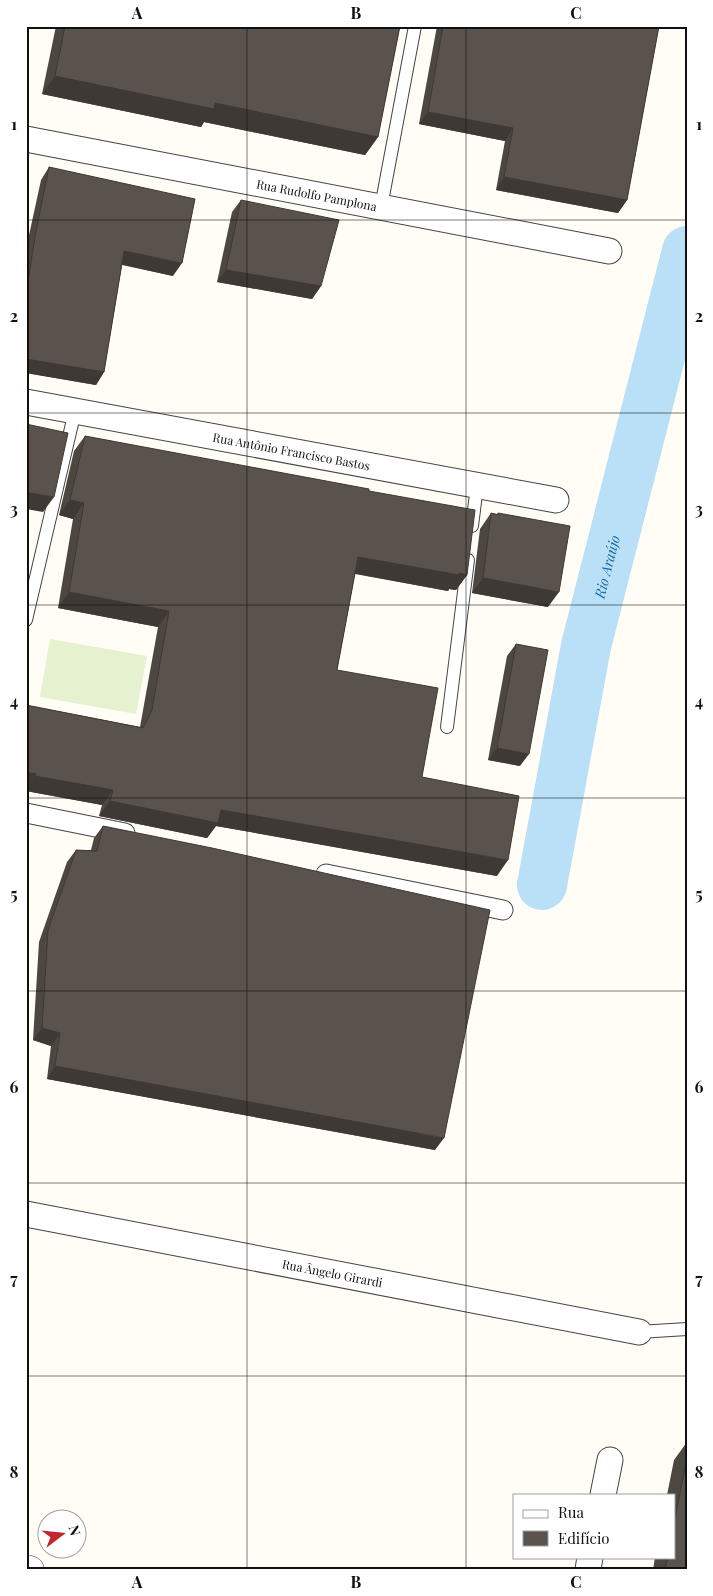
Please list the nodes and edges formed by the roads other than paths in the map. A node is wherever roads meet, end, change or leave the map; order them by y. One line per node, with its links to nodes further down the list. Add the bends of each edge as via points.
1 (415, 26): 3 (lane)
2 (26, 139): 3 (street, Rua Rudolfo Pamplona)
3 (381, 207): 4 (street, Rua Rudolfo Pamplona)
4 (608, 251)
5 (26, 402): 6 (street, Rua Antônio Francisco Bastos)
6 (75, 411): 7 (street, Rua Antônio Francisco Bastos); 9 (lane)
7 (477, 486): 8 (street, Rua Antônio Francisco Bastos); 10 (lane)
8 (556, 500)
9 (26, 620)
10 (447, 727)
11 (26, 813): 12 (street)
12 (143, 837)
13 (308, 870): 14 (street)
14 (503, 910)
15 (26, 1214): 17 (street, Rua Ângelo Girardi)
16 (687, 1329): 17 (lane)
17 (639, 1332)
18 (610, 1460): 19 (street)
19 (603, 1494)
20 (26, 1569): 21 (street)
21 (30, 1570)

